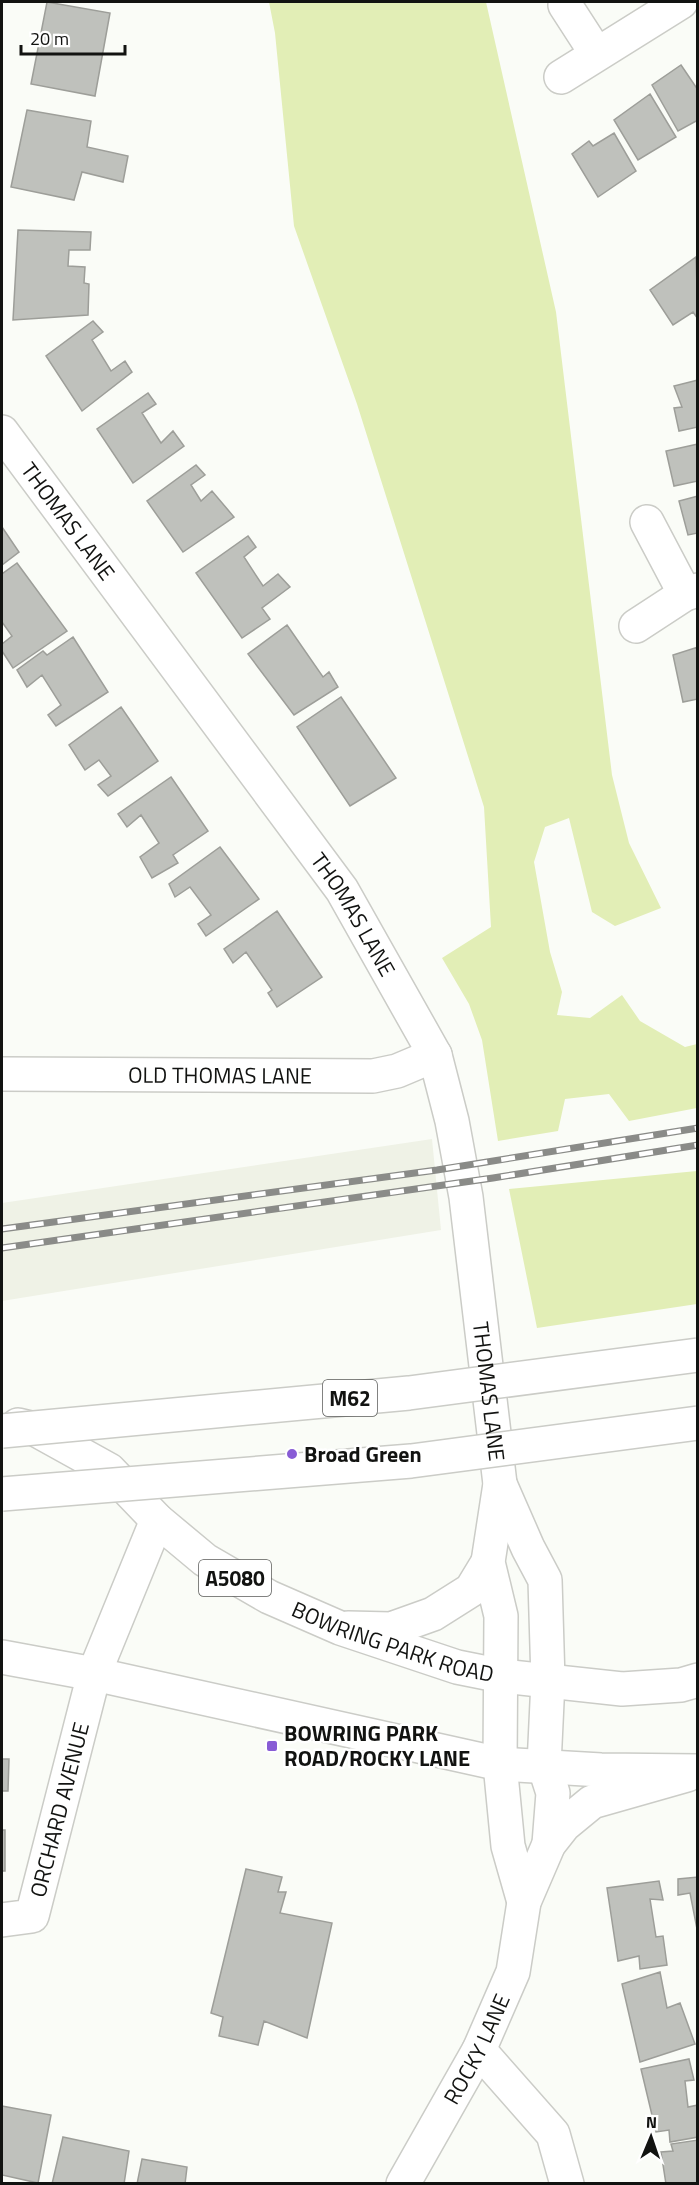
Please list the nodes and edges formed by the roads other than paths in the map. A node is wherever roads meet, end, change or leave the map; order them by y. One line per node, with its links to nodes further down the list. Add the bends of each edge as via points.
1 (681, 2): 3 (main road)
2 (565, 5): 3 (main road)
3 (596, 53): 4 (main road)
4 (561, 77)
5 (2, 432): 9 (main road, THOMAS LANE, via 342,890)
6 (647, 522): 7 (main road)
7 (691, 592): 8 (main road)
8 (636, 627)
9 (435, 1055): 10 (main road, OLD THOMAS LANE, via 374,1076); 15 (main road, THOMAS LANE, via 466,1197)
10 (2, 1074)
11 (698, 1355): 14 (main road, M62, bridge, via 409,1393)
12 (2, 1422): 17 (main road, BOWRING PARK ROAD / A5080, via 35,1429 109,1470)
13 (698, 1423): 16 (main road, bridge, via 411,1461)
14 (2, 1431)
15 (501, 1484): 18 (main road); 23 (main road, via 546,1580)
16 (2, 1494)
17 (157, 1520): 19 (main road, BOWRING PARK ROAD / A5080, via 205,1560 269,1597); 21 (main road)
18 (488, 1562): 19 (main road, via 471,1590 433,1614 391,1629); 22 (main road, via 501,1616)
19 (340, 1628): 22 (main road, BOWRING PARK ROAD / A5080, via 448,1665)
20 (2, 1657): 21 (main road)
21 (94, 1674): 25 (main road); 30 (main road, ORCHARD AVENUE, via 32,1916)
22 (502, 1676): 23 (main road, BOWRING PARK ROAD / A5080); 25 (main road)
23 (548, 1682): 24 (main road, BOWRING PARK ROAD / A5080, via 622,1689); 26 (main road)
24 (689, 1683)
25 (500, 1764): 26 (main road); 29 (main road, via 508,1846)
26 (544, 1765): 27 (main road); 28 (main road, via 553,1793)
27 (698, 1771): 28 (main road, via 592,1802 564,1825)
28 (549, 1844): 29 (main road)
29 (524, 1902): 31 (main road, ROCKY LANE, via 513,1972)
30 (2, 1920)
31 (479, 2050): 32 (main road, ROCKY LANE); 33 (main road, via 553,2134)
32 (403, 2184)
33 (567, 2184)

